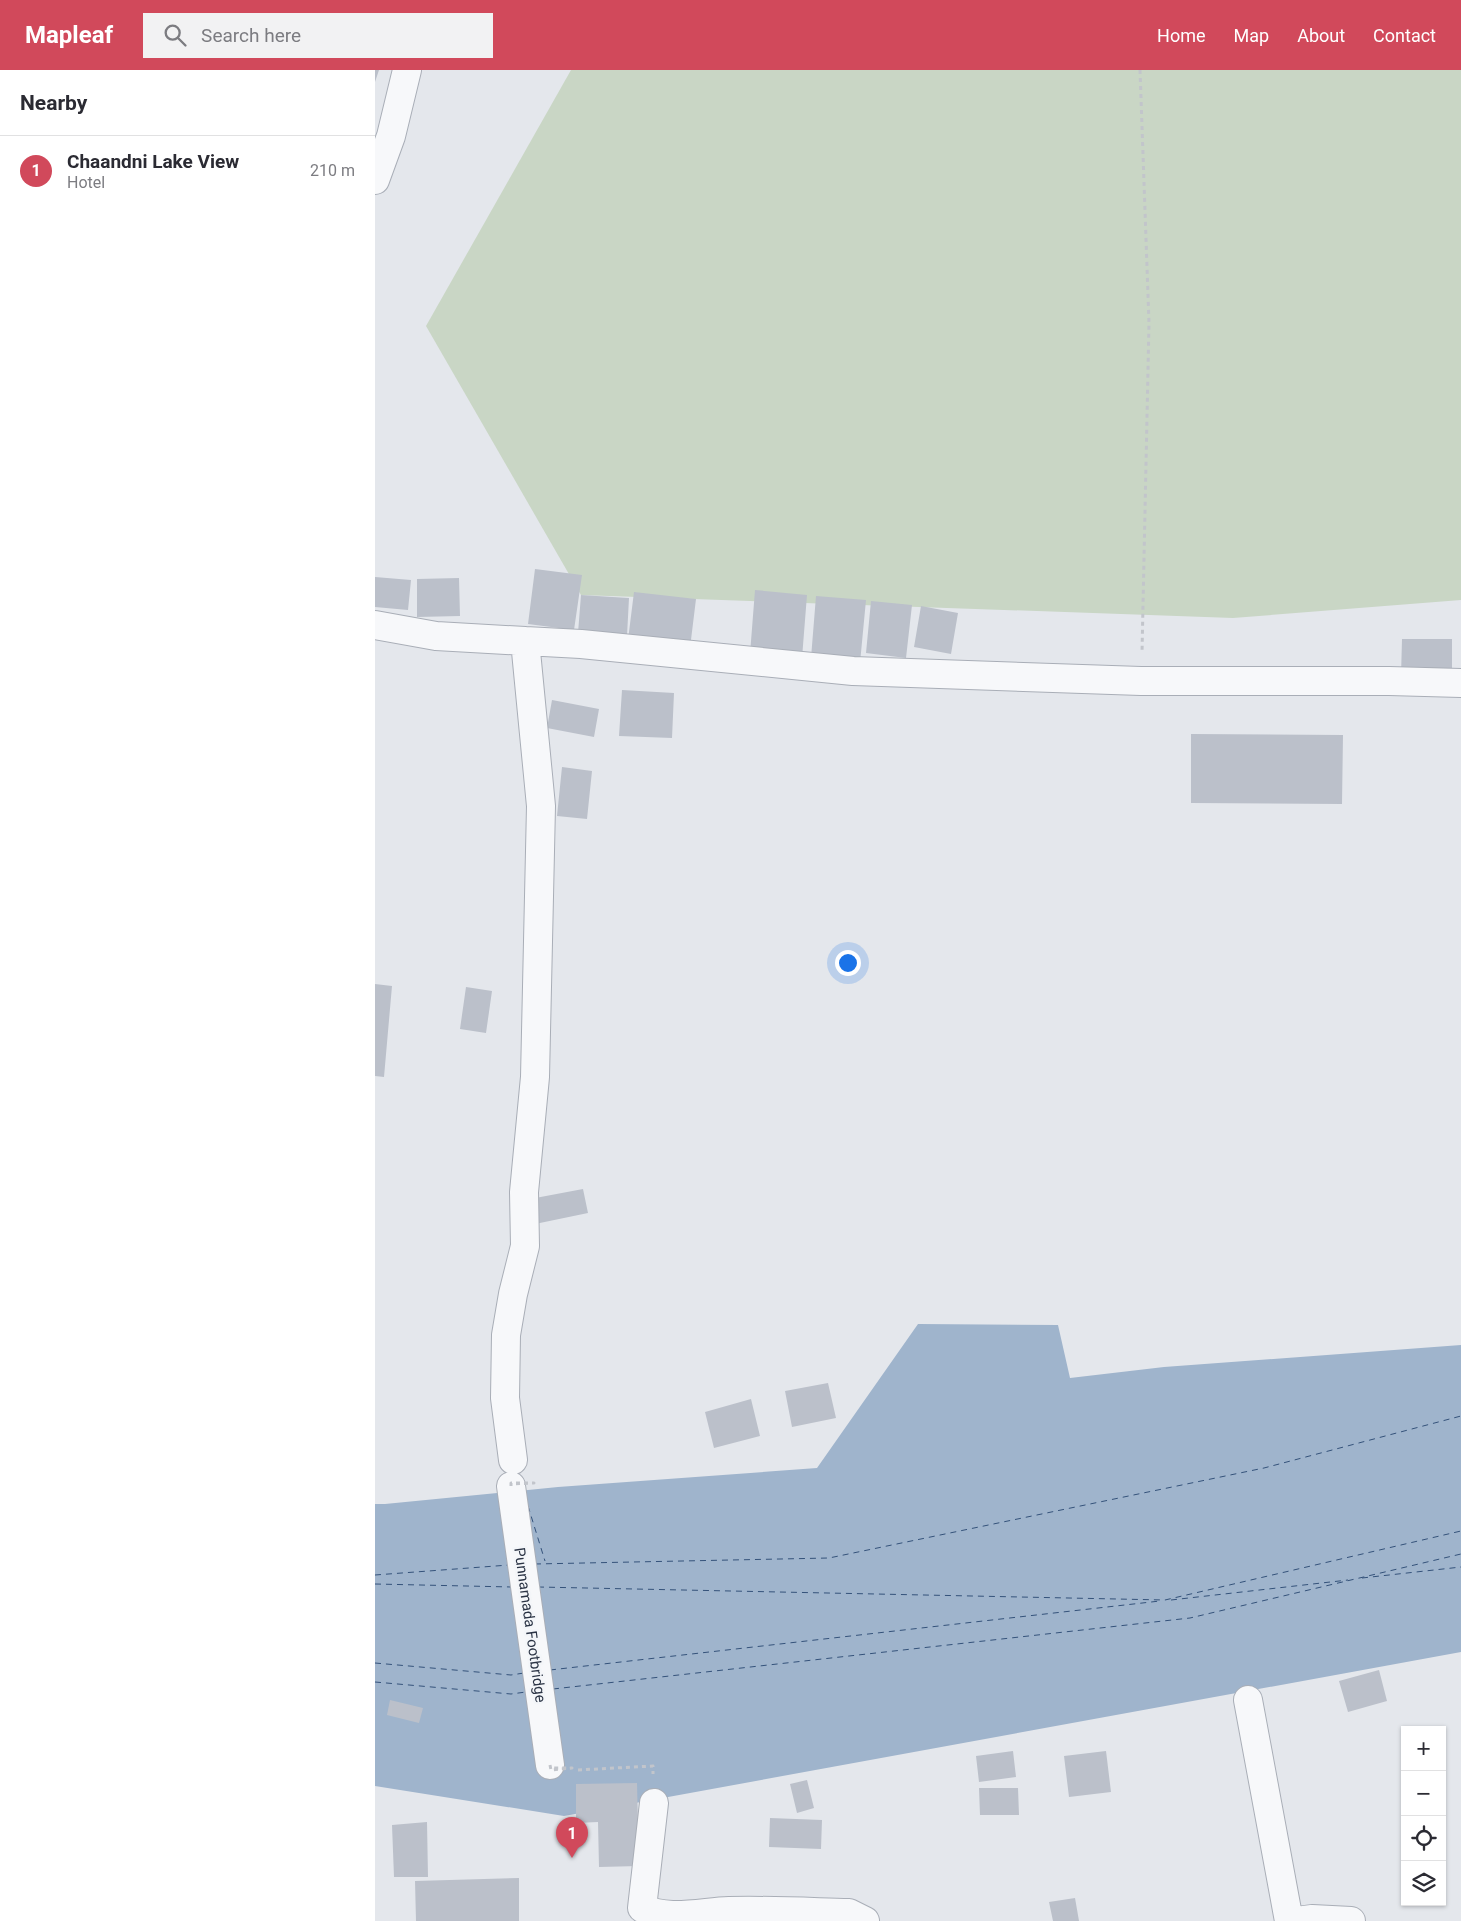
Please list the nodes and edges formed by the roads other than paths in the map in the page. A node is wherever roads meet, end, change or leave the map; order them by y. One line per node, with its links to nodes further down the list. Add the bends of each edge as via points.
1 (407, 70): 2 (street, via 391,136)
2 (375, 180)
3 (375, 625): 4 (street, via 436,636)
4 (525, 641): 5 (street, via 853,671 1141,681); 7 (street, Punnamada Footbridge, via 541,815 535,1077 524,1192 525,1246 506,1335 505,1398 512,1477)
5 (1461, 684)
6 (1248, 1700): 10 (street)
7 (550, 1766)
8 (654, 1804): 9 (street, via 642,1908 652,1914 728,1911 849,1913)
9 (865, 1921)
10 (1289, 1921)
11 (1297, 1921): 12 (street, via 1312,1918)
12 (1351, 1921)

